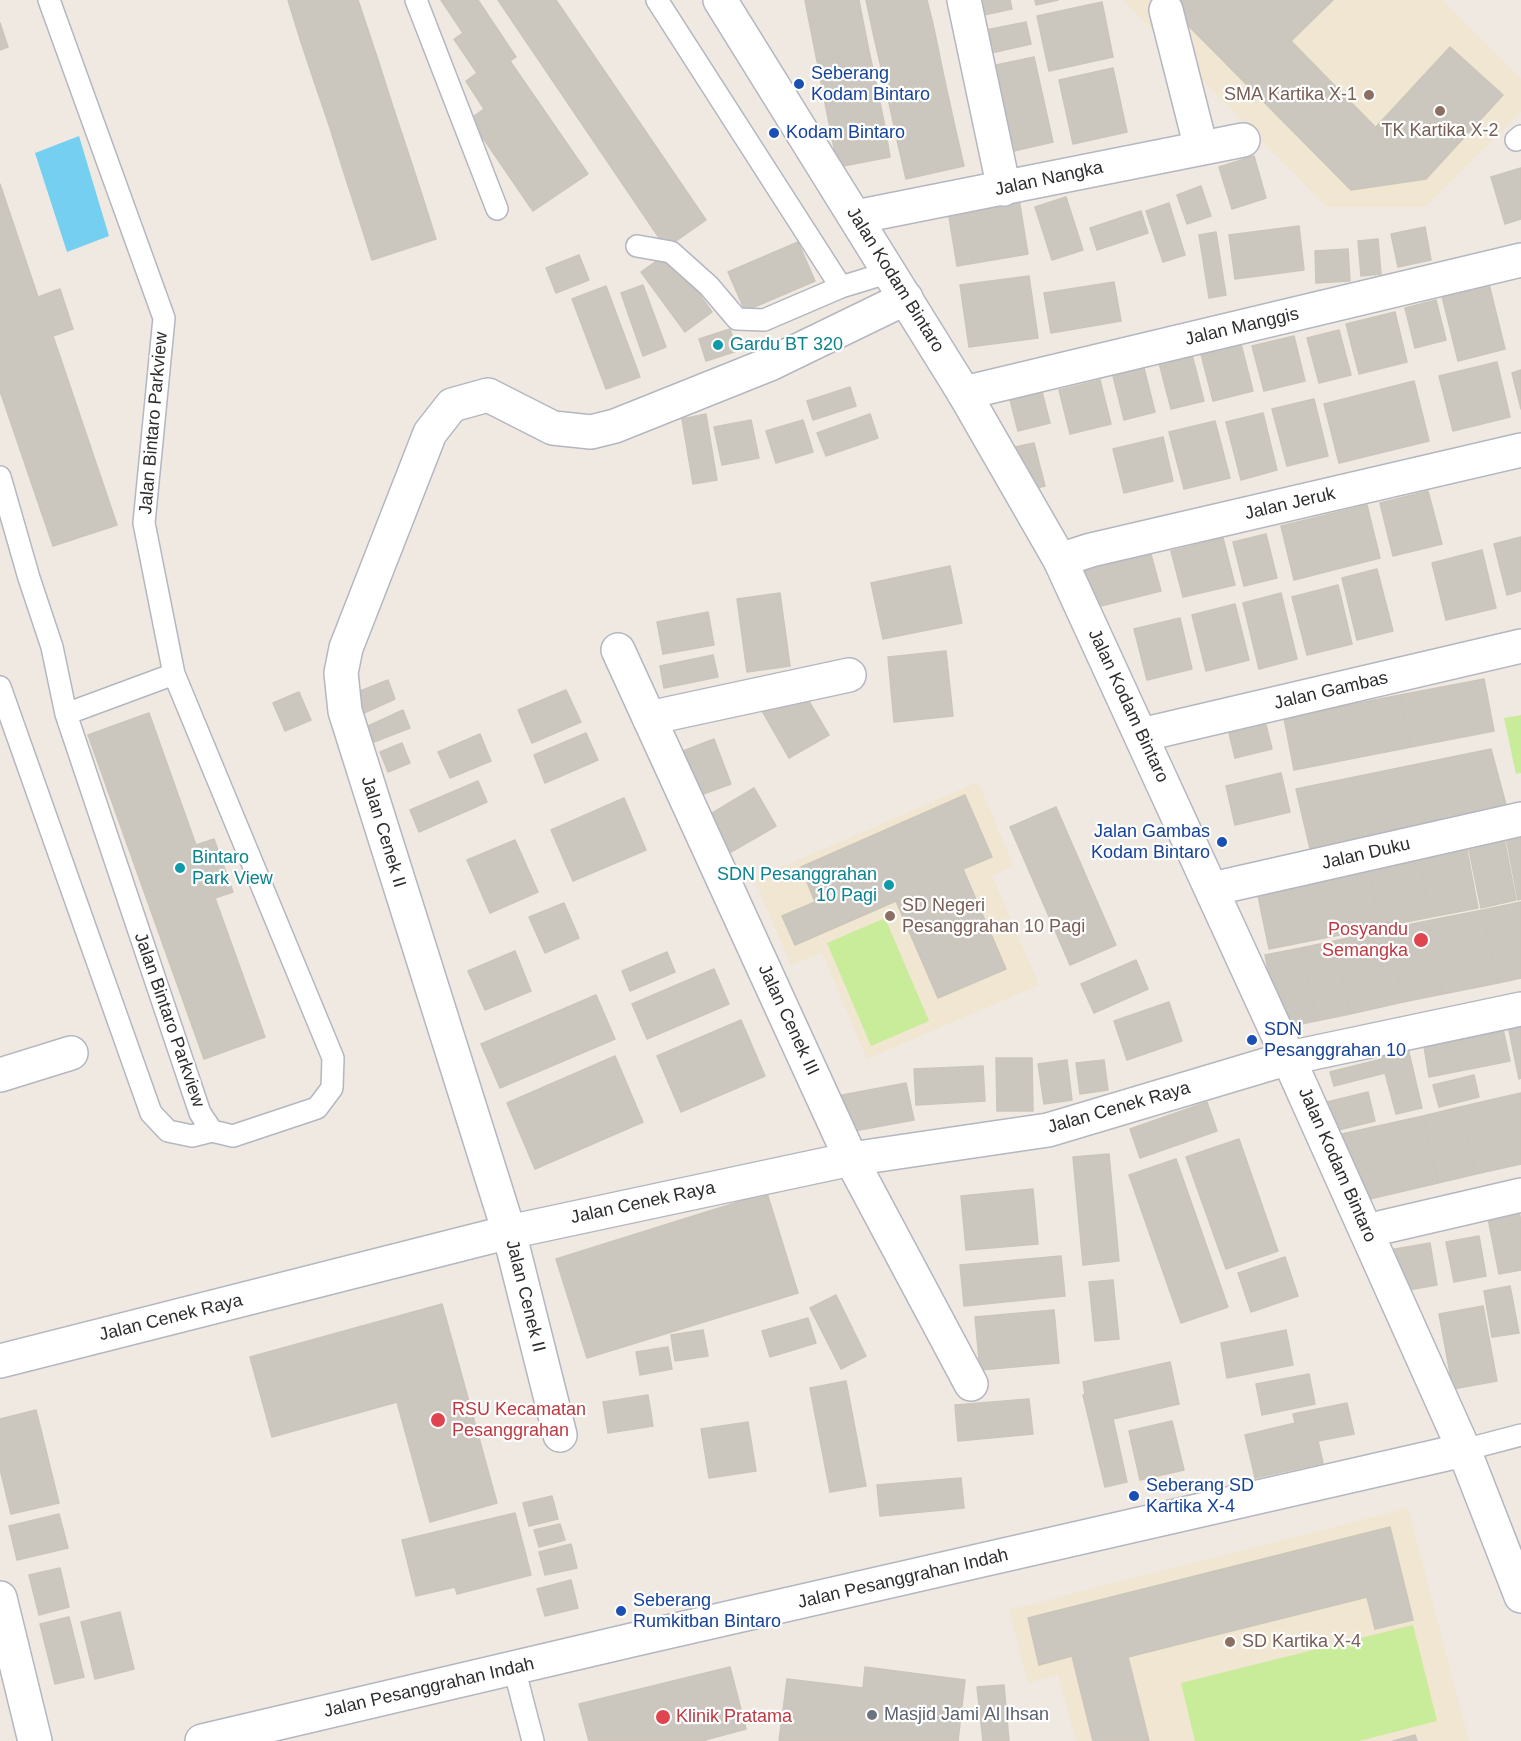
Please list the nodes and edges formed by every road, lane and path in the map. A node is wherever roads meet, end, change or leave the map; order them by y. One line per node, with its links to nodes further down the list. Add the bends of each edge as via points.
1 (49, 0): 22 (lane, Jalan Bintaro Parkview, via 164,318 144,523)
2 (416, 0): 10 (lane)
3 (657, 0): 15 (lane)
4 (720, 0): 11 (street, Jalan Kodam Bintaro)
5 (964, 0): 9 (street)
6 (1166, 10): 8 (street)
7 (1243, 140): 8 (street, Jalan Nangka)
8 (1201, 148): 9 (street, Jalan Nangka)
9 (1004, 189): 11 (street, Jalan Nangka)
10 (497, 209)
11 (856, 217): 14 (street, Jalan Kodam Bintaro)
12 (637, 246): 15 (lane, via 671,252 710,286 737,319 764,320)
13 (1521, 260): 16 (street, Jalan Manggis)
14 (898, 285): 15 (lane); 16 (street, Jalan Kodam Bintaro); 38 (street, Jalan Cenek II, via 770,364 615,426 591,432 553,428 488,395 452,405 430,433 346,648 341,673 345,711)
15 (841, 287)
16 (964, 393): 19 (street, Jalan Kodam Bintaro)
17 (1521, 450): 19 (street, Jalan Jeruk)
18 (0, 477): 25 (lane, Jalan Bintaro Parkview, via 52,646)
19 (1060, 560): 27 (street, Jalan Kodam Bintaro)
20 (1521, 646): 27 (street, Jalan Gambas)
21 (618, 650): 26 (street, Jalan Cenek III)
22 (174, 674): 25 (lane); 34 (lane, Jalan Bintaro Parkview, via 333,1058 332,1088 317,1108 233,1136)
23 (849, 675): 26 (street)
24 (0, 687): 34 (lane, via 151,1113 168,1131 192,1136)
25 (66, 714): 34 (lane, Jalan Bintaro Parkview, via 200,1113)
26 (649, 718): 35 (street, Jalan Cenek III)
27 (1141, 735): 29 (street, Jalan Kodam Bintaro)
28 (1521, 819): 29 (street, Jalan Duku)
29 (1212, 889): 32 (street, Jalan Kodam Bintaro)
30 (1521, 1009): 32 (street, Jalan Cenek Raya)
31 (71, 1053): 33 (street)
32 (1289, 1058): 35 (street, Jalan Cenek Raya, via 1048,1130); 37 (street, Jalan Kodam Bintaro)
33 (0, 1075)
34 (212, 1131)
35 (851, 1159): 38 (street, Jalan Cenek Raya); 40 (street, Jalan Cenek III)
36 (1521, 1195): 37 (street)
37 (1366, 1231): 43 (street, Jalan Kodam Bintaro)
38 (508, 1232): 39 (street, Jalan Cenek Raya); 42 (street, Jalan Cenek II)
39 (0, 1361)
40 (971, 1384)
41 (1521, 1435): 43 (lane)
42 (560, 1436)
43 (1464, 1450): 44 (street, Jalan Kodam Bintaro); 46 (street, Jalan Pesanggrahan Indah)
44 (1521, 1596)
45 (0, 1598): 47 (street)
46 (514, 1668): 48 (street, Jalan Pesanggrahan Indah); 49 (lane)
47 (35, 1741)
48 (202, 1741)
49 (533, 1741)

